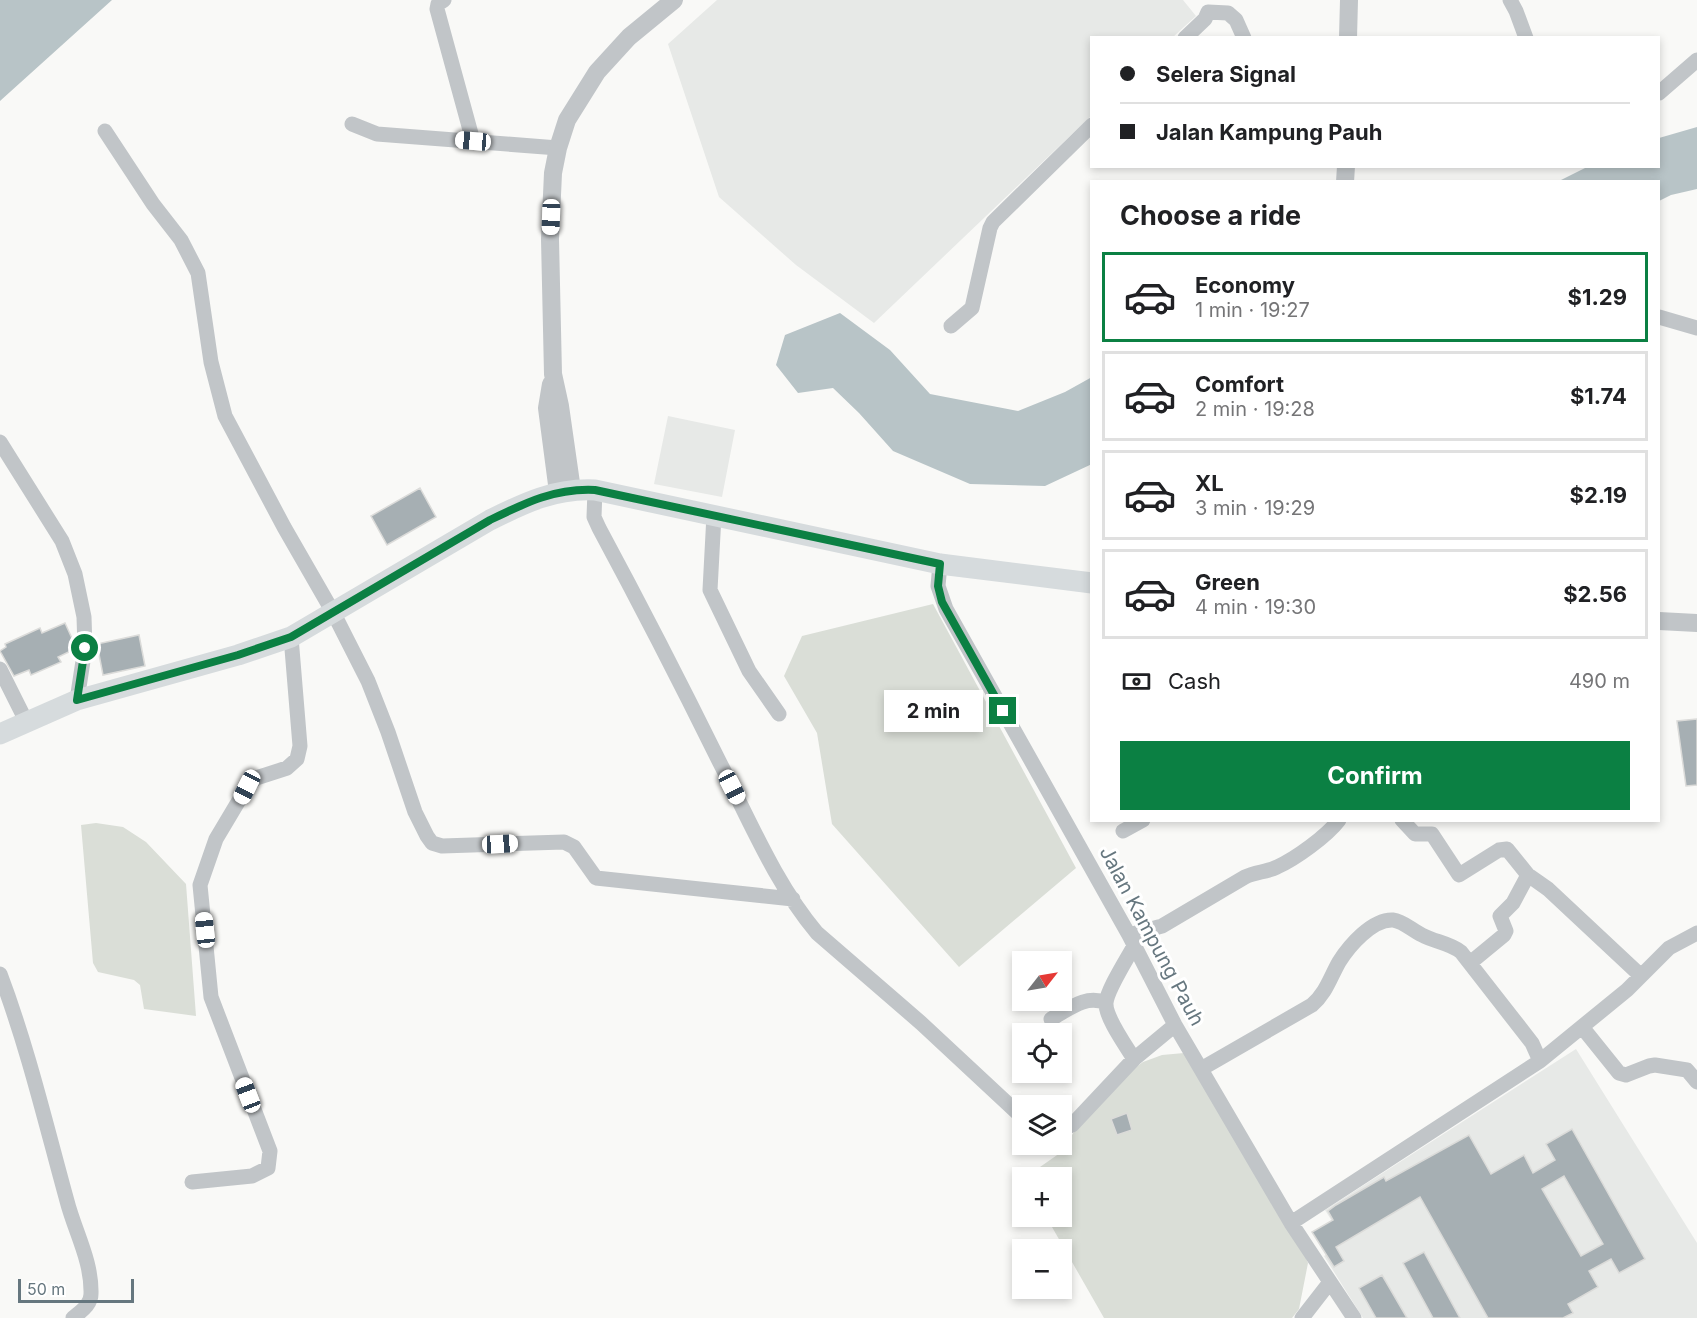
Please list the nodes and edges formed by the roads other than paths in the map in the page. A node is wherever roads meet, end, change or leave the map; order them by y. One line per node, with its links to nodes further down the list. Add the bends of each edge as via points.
1 (444, 0): 15 (street, via 437,9)
2 (674, 0): 16 (street, via 629,37 597,72 567,120)
3 (1349, 0): 8 (street)
4 (1510, 0): 9 (street)
5 (1205, 6): 6 (street, via 1205,19); 7 (street, via 1228,13)
6 (1187, 36)
7 (1244, 36)
8 (1348, 36)
9 (1525, 36)
10 (1697, 60): 11 (street)
11 (1660, 92)
12 (352, 124): 15 (street, via 377,134)
13 (1090, 127): 18 (street, via 993,222 972,308)
14 (105, 131): 26 (street, via 181,240 198,273 211,362 225,416)
15 (473, 141): 16 (street)
16 (558, 148): 22 (street, via 550,239 553,374 560,406)
17 (1660, 316): 19 (street)
18 (951, 326)
19 (1697, 328)
20 (0, 442): 31 (street, via 62,541 75,574 84,617 85,648)
21 (595, 490): 22 (main road); 23 (main road); 40 (street, via 594,517 599,528)
22 (565, 491): 26 (main road, via 523,504 490,520)
23 (714, 515): 24 (main road); 32 (street, via 710,590 749,671)
24 (940, 564): 25 (main road); 42 (street, Jalan Kampung Pauh, via 938,586 942,602)
25 (1090, 583)
26 (334, 614): 29 (main road); 40 (street, via 368,681 415,812 432,843 442,846 564,842 574,847 596,878)
27 (1660, 621): 28 (street)
28 (1697, 623)
29 (291, 637): 31 (main road); 56 (street, via 300,746 297,759 287,768 256,778 247,787 216,839 200,885 211,997 270,1151 268,1168 252,1176)
30 (0, 669): 33 (street)
31 (77, 700): 33 (main road)
32 (779, 714)
33 (26, 721): 34 (main road)
34 (0, 734)
35 (1139, 822): 38 (street)
36 (1337, 822): 42 (street, via 1326,834 1275,868 1245,877)
37 (1404, 822): 39 (street, via 1415,834 1432,834 1459,875 1505,848)
38 (1123, 831)
39 (1528, 875): 43 (street, via 1513,903 1500,916 1506,931); 45 (street)
40 (793, 899): 54 (street, via 818,933)
41 (1697, 933): 45 (street, via 1669,948)
42 (1131, 940): 46 (street); 48 (street, Jalan Kampung Pauh)
43 (1470, 963): 51 (street, via 1532,1043); 52 (street, via 1455,947 1423,936 1398,921 1385,921 1346,952 1326,990 1312,1005)
44 (0, 974): 59 (street, via 22,1036 87,1262 90,1299)
45 (1640, 975): 49 (street)
46 (1106, 1003): 47 (street, via 1089,1000); 50 (street)
47 (1051, 1019)
48 (1175, 1025): 50 (street); 52 (street, Jalan Kampung Pauh)
49 (1582, 1027): 51 (street); 53 (street, via 1619,1073 1626,1075 1655,1065 1687,1070)
50 (1134, 1059): 55 (street)
51 (1540, 1061): 57 (street)
52 (1201, 1069): 57 (street, Jalan Kampung Pauh)
53 (1697, 1082)
54 (1012, 1108)
55 (1072, 1125)
56 (192, 1182)
57 (1291, 1223): 58 (street, Jalan Kampung Pauh)
58 (1330, 1282): 60 (street); 61 (street, Jalan Kampung Pauh)
59 (73, 1318)
60 (1302, 1318)
61 (1354, 1318)

